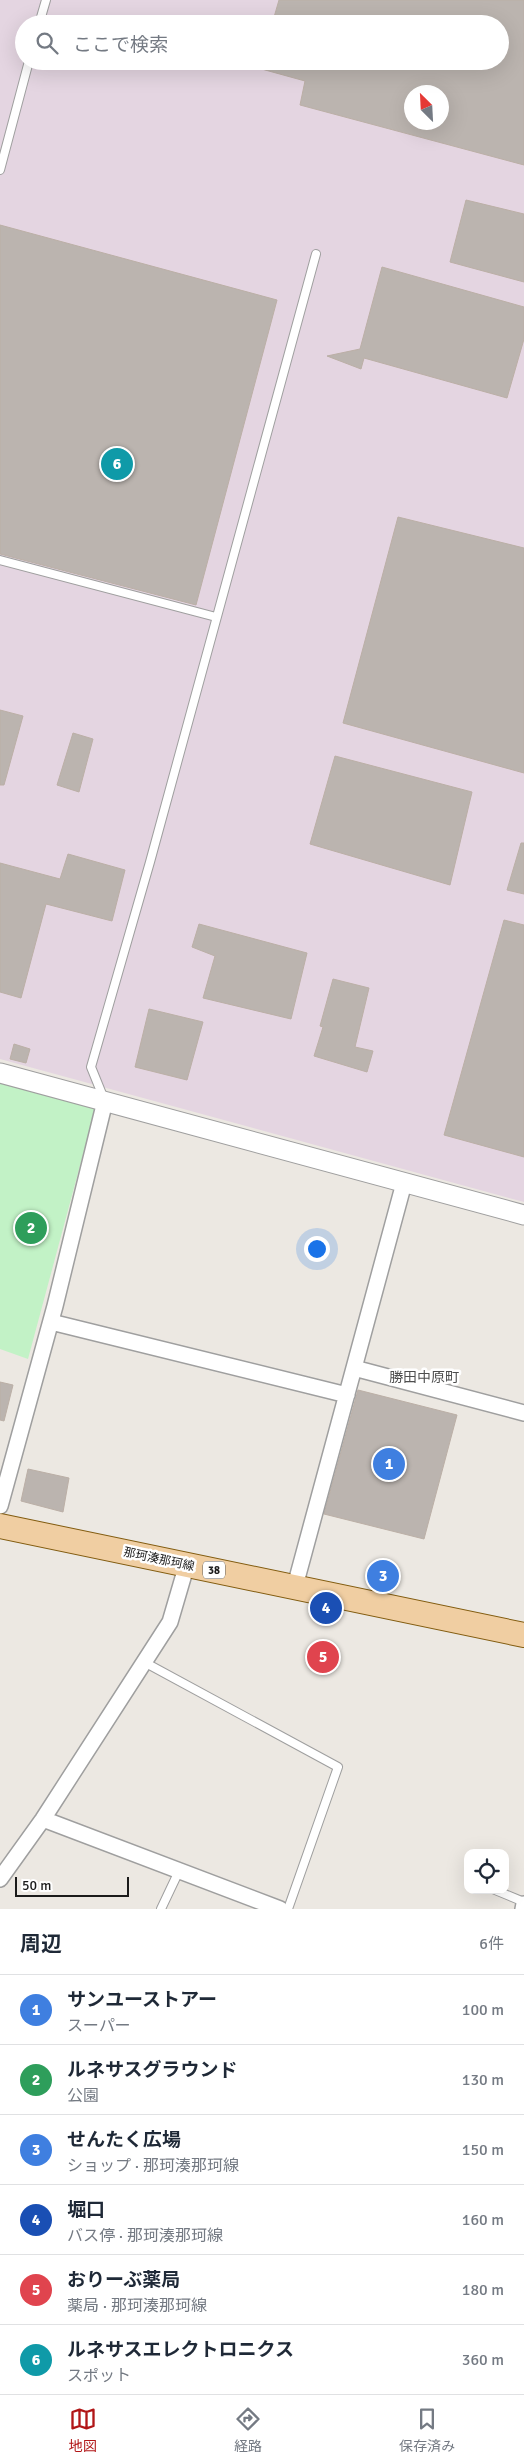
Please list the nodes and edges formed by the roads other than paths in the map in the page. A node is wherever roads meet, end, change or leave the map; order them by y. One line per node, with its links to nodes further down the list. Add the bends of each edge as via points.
1 (46, 0): 2 (lane)
2 (42, 15)
3 (27, 70): 4 (lane)
4 (0, 170)
5 (316, 254): 7 (lane)
6 (0, 560): 7 (lane)
7 (216, 617): 9 (lane, via 140,900 91,1067)
8 (0, 1073): 9 (street)
9 (105, 1101): 10 (street); 12 (street)
10 (404, 1183): 11 (street); 13 (street)
11 (524, 1215)
12 (51, 1322): 14 (street); 16 (street)
13 (354, 1368): 14 (street); 15 (street)
14 (347, 1395): 19 (street)
15 (524, 1414)
16 (0, 1506)
17 (0, 1526): 18 (main road, 那珂湊那珂線 / 38)
18 (187, 1564): 19 (main road, 那珂湊那珂線 / 38); 21 (street, via 170,1622)
19 (295, 1586): 20 (main road, 那珂湊那珂線 / 38)
20 (524, 1636)
21 (144, 1662): 22 (street); 29 (lane, via 338,1767)
22 (42, 1819): 23 (street); 24 (street)
23 (179, 1871): 27 (lane); 28 (street)
24 (0, 1879)
25 (503, 1894): 26 (lane)
26 (524, 1903): 30 (street)
27 (161, 1909)
28 (280, 1909)
29 (288, 1909)
30 (523, 1909)

